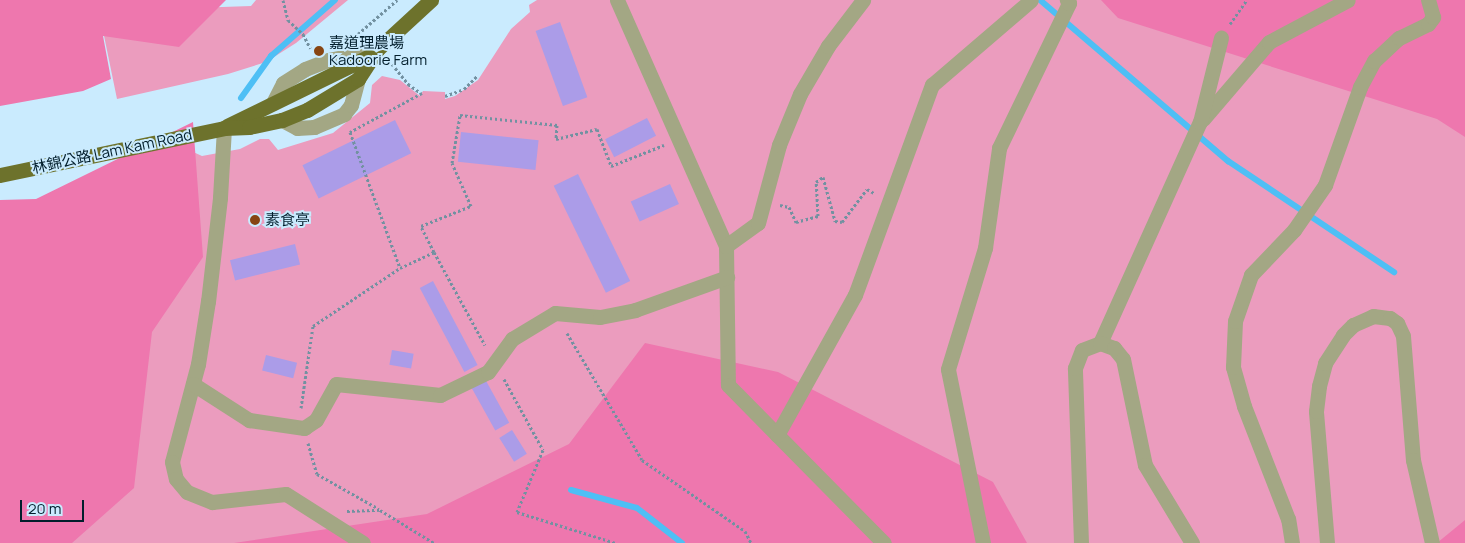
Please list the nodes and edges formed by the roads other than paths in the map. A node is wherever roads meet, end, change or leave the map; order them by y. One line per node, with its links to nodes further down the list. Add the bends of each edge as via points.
1 (432, 0): 9 (main road, 林錦公路 Lam Kam Road)
2 (617, 0): 15 (street)
3 (863, 0): 15 (street, via 828,46 800,94 779,145 762,214 749,233)
4 (1031, 0): 19 (street, via 932,85 855,296)
5 (1067, 0): 22 (street, via 1069,3 999,148 985,248 948,369)
6 (1348, 0): 12 (street, via 1269,42)
7 (1428, 0): 25 (street, via 1434,17 1428,24 1399,38 1374,61 1360,87 1325,185 1294,230 1251,275 1235,321 1233,367 1244,406 1288,519)
8 (1221, 38): 12 (street)
9 (377, 50): 10 (main road, 林錦公路 Lam Kam Road); 13 (main road, 林錦公路 Lam Kam Road)
10 (358, 79): 11 (main road, 林錦公路 Lam Kam Road, via 307,110); 11 (street, via 351,105 344,114 314,127 297,128)
11 (282, 120): 13 (main road, 林錦公路 Lam Kam Road)
12 (1200, 122): 17 (street)
13 (224, 128): 14 (main road, 林錦公路 Lam Kam Road); 18 (street, via 208,302)
14 (0, 175)
15 (726, 246): 16 (street)
16 (727, 278): 18 (street, via 635,310 600,317 555,313 512,339 488,372 440,395 336,384 316,420 301,428 249,420); 19 (street, via 728,385)
17 (1100, 344): 23 (street, via 1082,350 1075,368); 24 (street, via 1114,348 1123,359 1145,465)
18 (193, 384): 20 (street, via 172,462 176,479 187,492 212,502 286,494)
19 (777, 435): 21 (street)
20 (363, 543)
21 (884, 543)
22 (983, 543)
23 (1081, 543)
24 (1192, 543)
25 (1292, 543)
26 (1327, 543): 27 (street, via 1316,411 1319,386 1325,363 1342,335 1353,325 1373,316 1390,318 1397,323 1403,336 1413,460)
27 (1432, 543)

